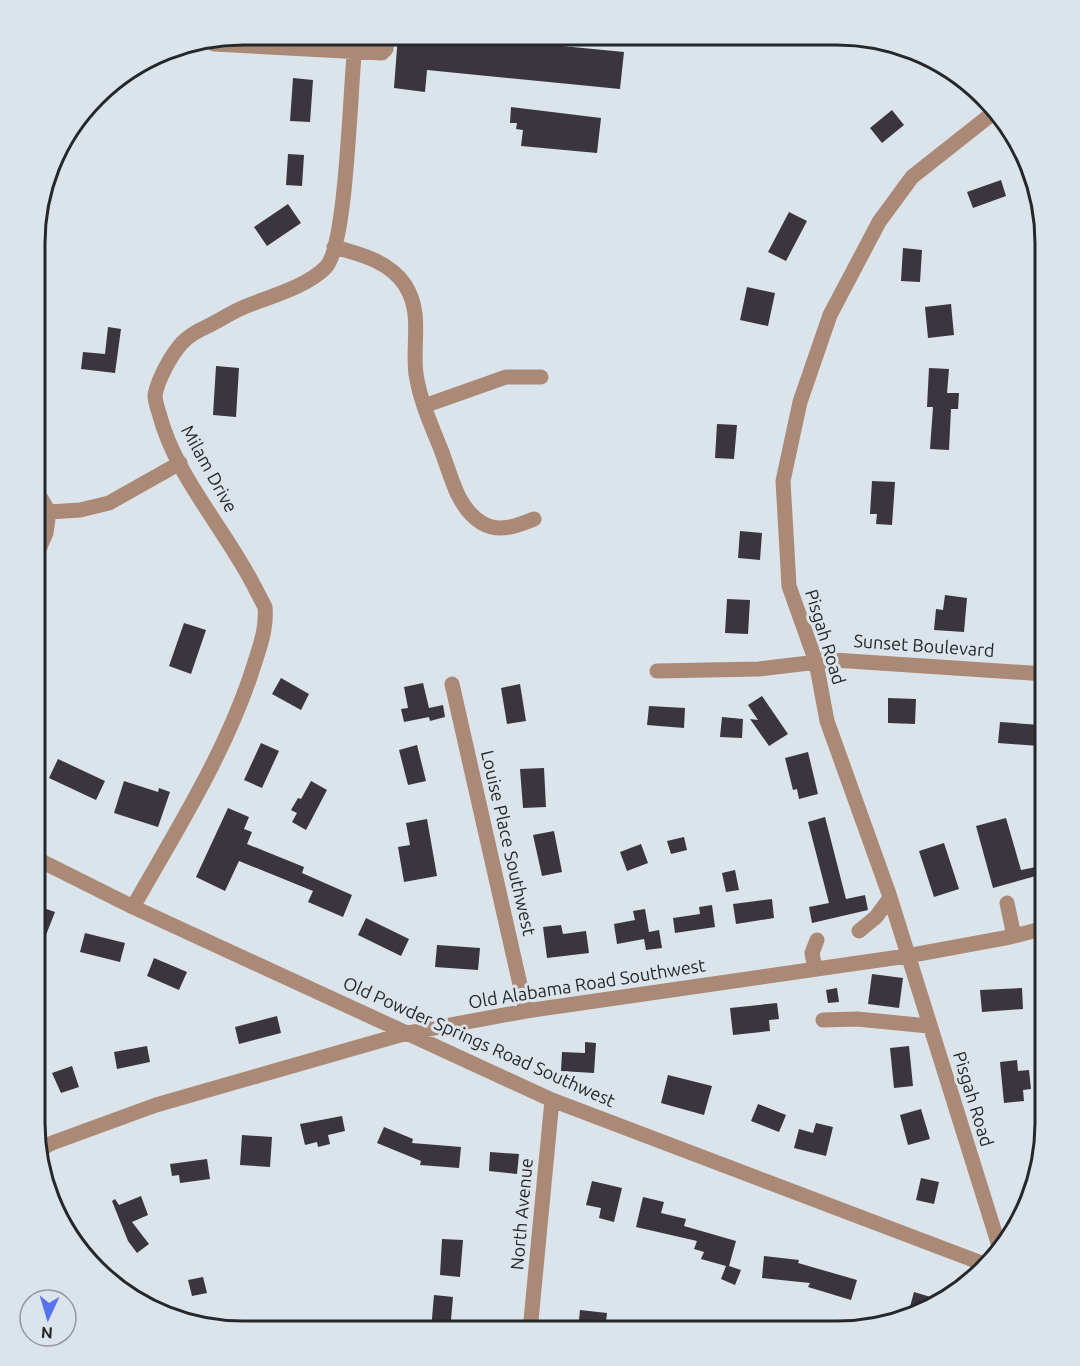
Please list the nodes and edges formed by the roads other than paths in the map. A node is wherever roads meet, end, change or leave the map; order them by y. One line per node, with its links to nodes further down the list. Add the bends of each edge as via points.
1 (239, 45): 4 (street)
2 (355, 45): 4 (street, Milam Drive)
3 (386, 45): 4 (street, via 385,52)
4 (354, 51): 6 (street, Milam Drive)
5 (989, 116): 14 (street, Pisgah Road, via 912,177 879,222 830,315 801,402 783,481 789,585)
6 (334, 247): 8 (street, via 370,257 404,283 413,299 416,317 416,371); 9 (street, Milam Drive, via 326,267 303,283 246,306 182,343 155,397 160,419)
7 (541, 377): 8 (street, via 506,377)
8 (424, 406): 12 (street, via 458,495 471,513 481,523 495,528 514,527)
9 (180, 463): 11 (street, via 109,503); 21 (street, Milam Drive, via 242,563 265,607 265,624 244,695 222,742)
10 (45, 505): 11 (street)
11 (49, 512): 13 (street)
12 (534, 519)
13 (45, 535)
14 (816, 662): 15 (street, Sunset Boulevard, via 759,669); 16 (street, Sunset Boulevard); 19 (street, Pisgah Road, via 827,721)
15 (657, 671)
16 (1035, 673)
17 (452, 684): 28 (street, Louise Place Southwest)
18 (45, 863): 21 (street, Old Powder Springs Road Southwest)
19 (890, 898): 22 (street); 26 (street, Pisgah Road)
20 (1007, 903): 24 (street)
21 (132, 906): 31 (street, Old Powder Springs Road Southwest)
22 (859, 930)
23 (1035, 931): 24 (street, Old Alabama Road Southwest)
24 (1014, 936): 26 (street, Old Alabama Road Southwest)
25 (817, 940): 27 (street, via 812,953)
26 (907, 956): 27 (street, Old Alabama Road Southwest, via 851,971); 30 (street, Pisgah Road)
27 (815, 969): 28 (street, Old Alabama Road Southwest)
28 (526, 1011): 31 (street, Old Alabama Road Southwest)
29 (823, 1020): 30 (street)
30 (929, 1026): 34 (street, Pisgah Road)
31 (407, 1033): 32 (street, Old Powder Springs Road Southwest); 33 (street, Old Alabama Road Southwest, via 156,1105)
32 (552, 1100): 35 (street, Old Powder Springs Road Southwest); 36 (street, North Avenue)
33 (47, 1146)
34 (997, 1240)
35 (978, 1262)
36 (531, 1321)

